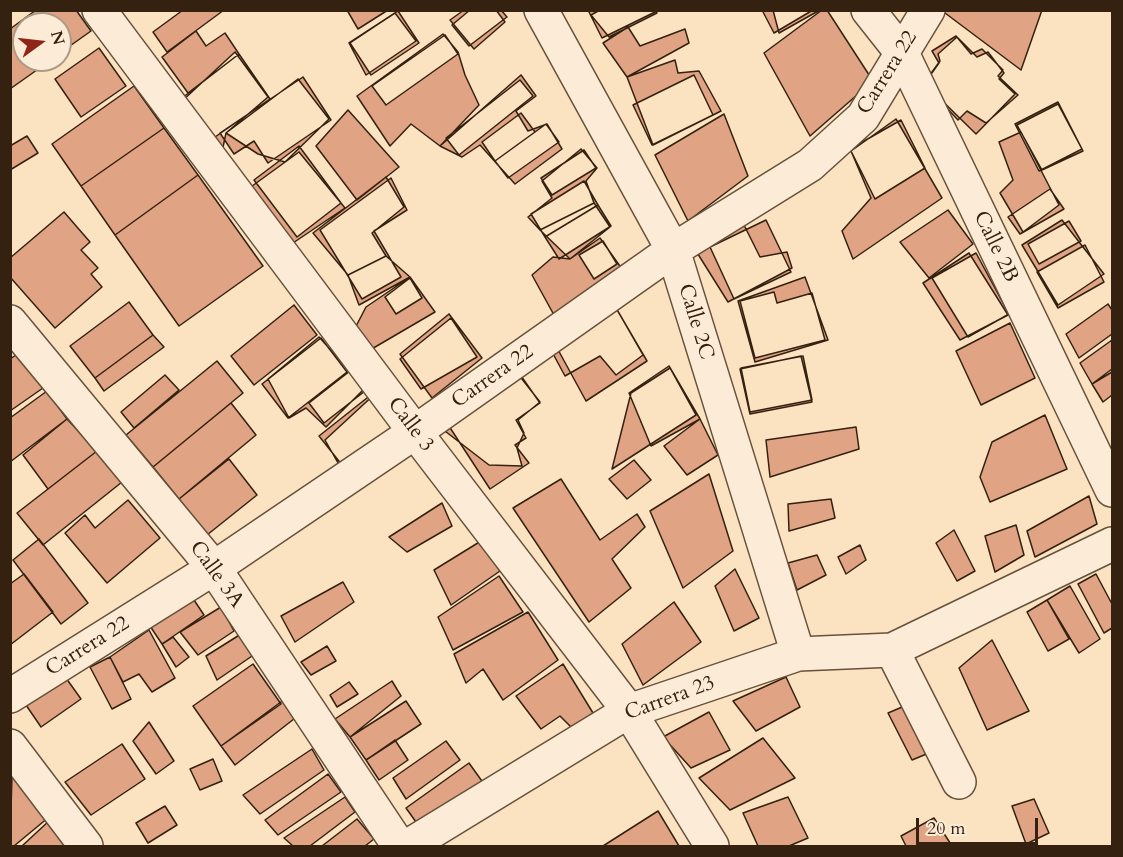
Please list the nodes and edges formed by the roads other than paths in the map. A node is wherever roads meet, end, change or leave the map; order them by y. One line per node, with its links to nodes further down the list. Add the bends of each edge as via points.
1 (99, 10): 8 (street, Calle 3)
2 (541, 10): 6 (street, Calle 2C)
3 (868, 10): 5 (street, Calle 2B)
4 (928, 10): 5 (street, Carrera 22)
5 (902, 53): 6 (street, Carrera 22, via 863,117 810,165); 9 (street, Calle 2B)
6 (673, 250): 8 (street, Carrera 22); 13 (street, Calle 2C)
7 (10, 321): 11 (street, Calle 3A)
8 (415, 432): 11 (street, Carrera 22); 15 (street, Calle 3)
9 (1113, 490)
10 (1113, 544): 12 (street, Carrera 23)
11 (214, 568): 14 (street, Carrera 22); 19 (street, Calle 3A)
12 (892, 650): 13 (street, Carrera 23); 17 (street)
13 (798, 654): 15 (street, Carrera 23)
14 (10, 696)
15 (629, 711): 20 (street, Carrera 23); 21 (street, Calle 3)
16 (10, 746): 18 (street)
17 (959, 782)
18 (86, 846)
19 (399, 846)
20 (408, 846)
21 (712, 846)

